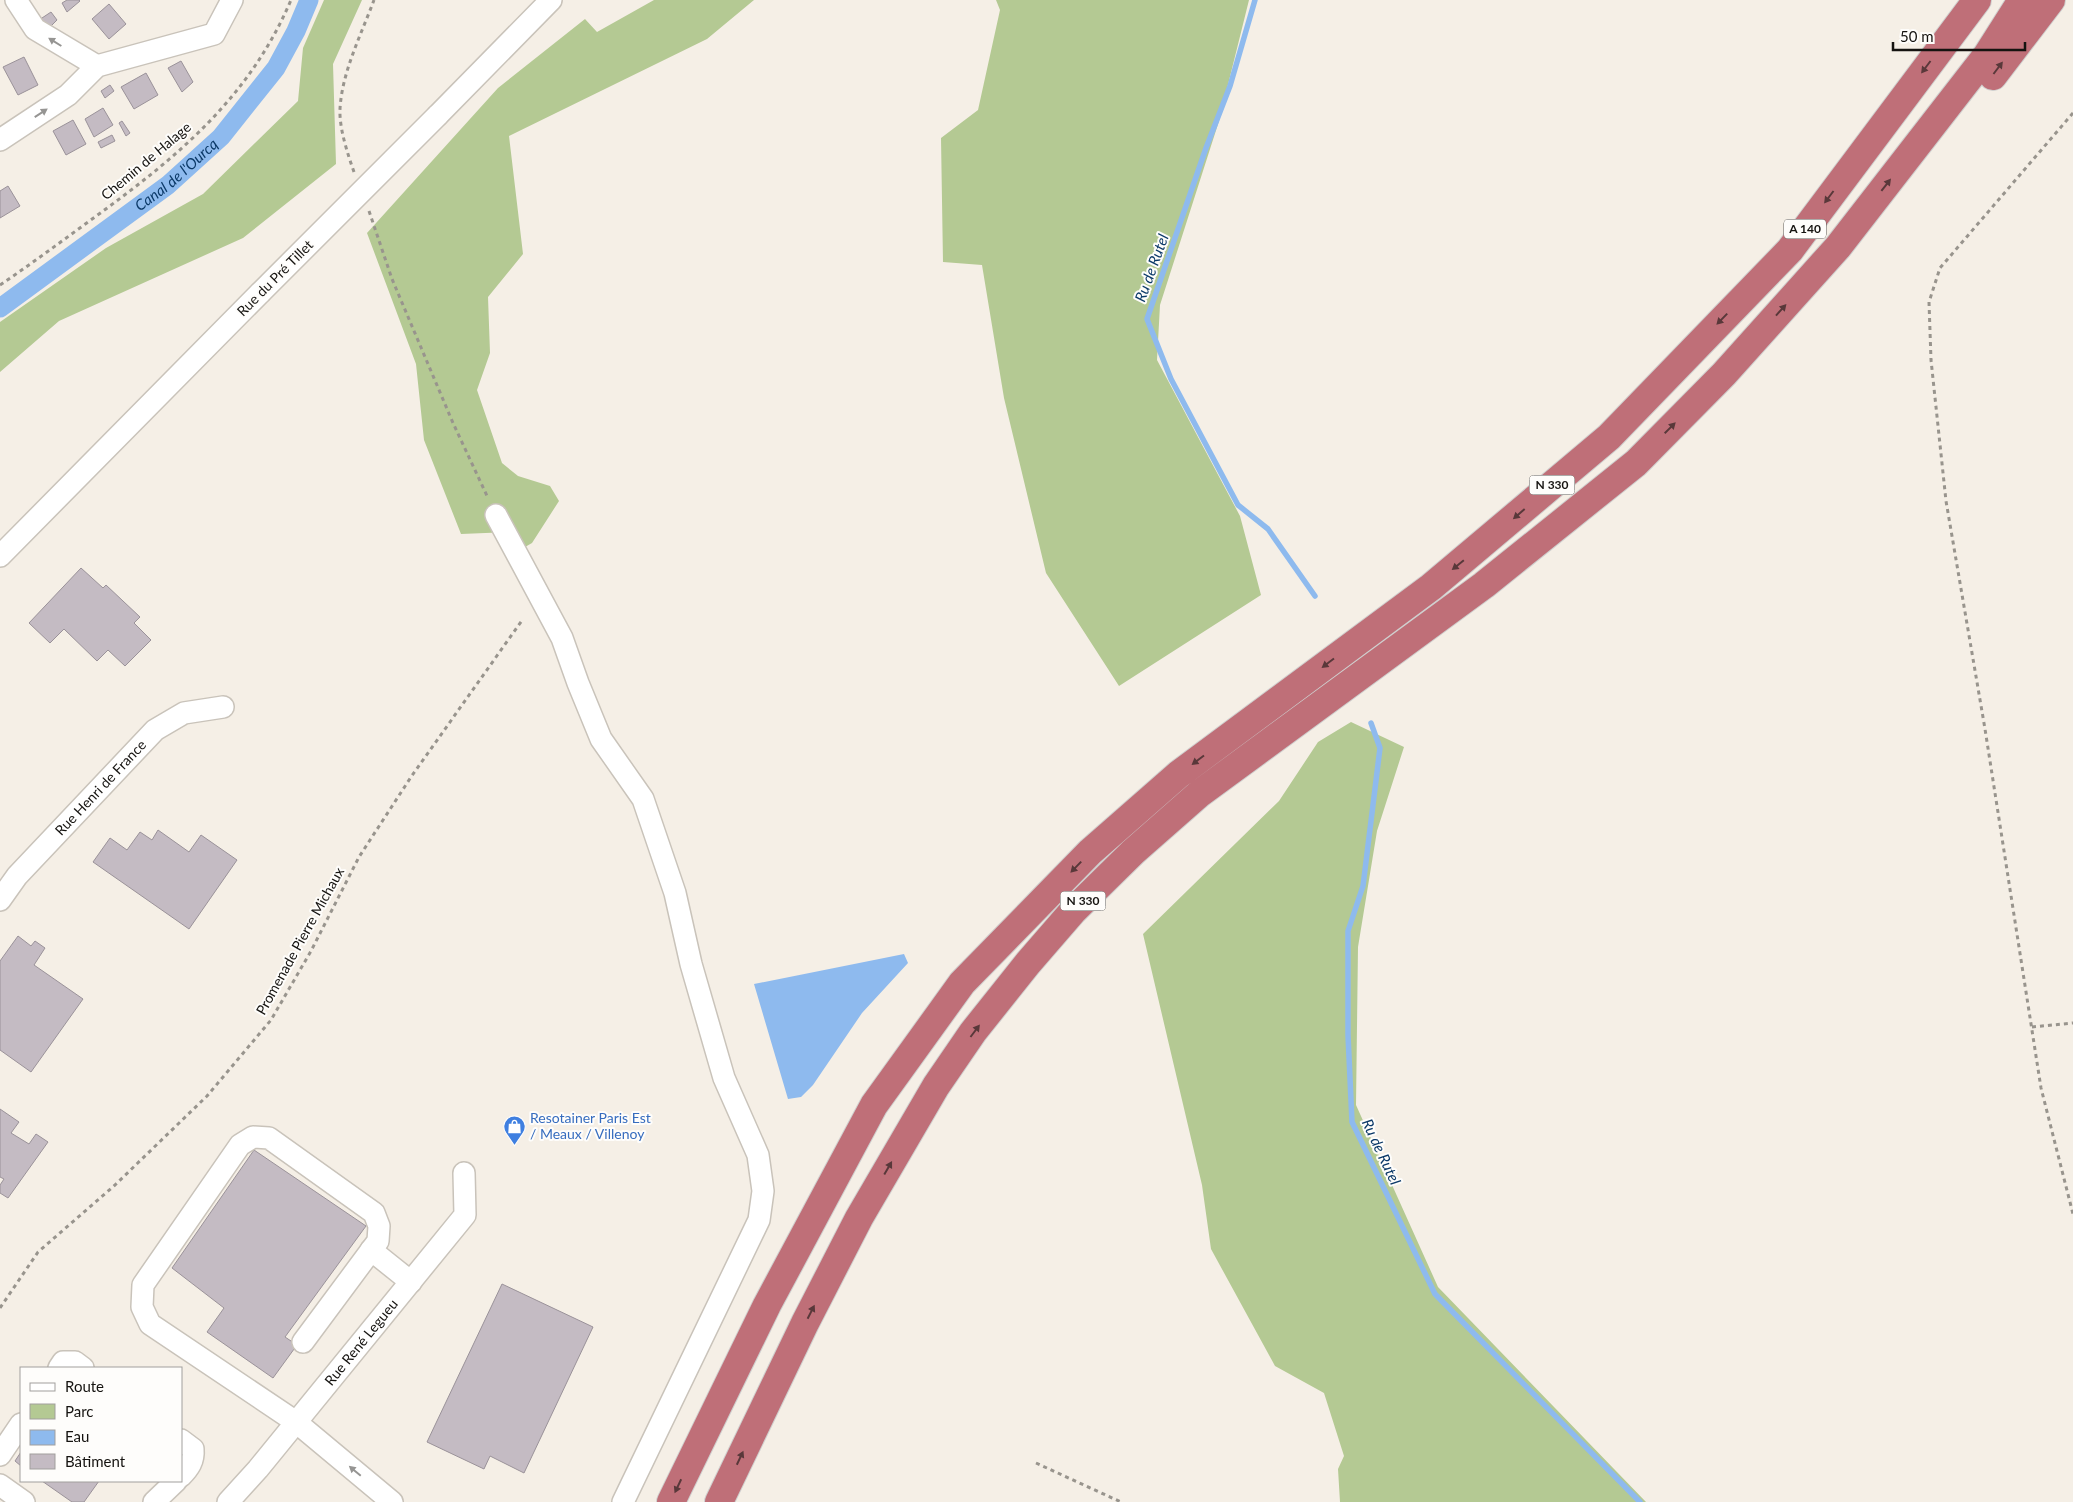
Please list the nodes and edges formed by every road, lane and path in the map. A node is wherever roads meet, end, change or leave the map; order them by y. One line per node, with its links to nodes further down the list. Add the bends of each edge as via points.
1 (16, 0): 9 (street, one-way to 1, via 35,29)
2 (232, 0): 9 (street, via 214,34)
3 (291, 0): 15 (path, Chemin de Halage, via 247,79 185,147 139,185)
4 (374, 0): 13 (path, via 343,84 340,111 347,151)
5 (551, 0): 19 (street, Rue du Pré Tillet, bridge)
6 (1977, 0): 16 (highway, A 140, one-way to 16, via 1790,250)
7 (2022, 0): 11 (highway, A 140, via 1987,55)
8 (2050, 0): 11 (highway, one-way to 8, via 1977,97)
9 (98, 66): 12 (street, one-way to 9, via 68,95)
10 (2073, 113): 24 (path, via 1940,268 1929,302 1931,360 1946,501)
11 (1936, 121): 17 (highway, A 140, one-way to 11, via 1724,374 1838,247)
12 (0, 140)
13 (356, 177)
14 (366, 204): 18 (path, via 392,279)
15 (0, 285)
16 (1609, 437): 46 (highway, N 330, one-way to 46, via 1431,587 1179,774 1090,852 962,983 874,1105 767,1305)
17 (1636, 463): 47 (highway, N 330, one-way to 17, via 859,1218 936,1086 1028,963 1073,911 1199,794 1484,585)
18 (496, 515): 45 (street, via 562,638 602,739 643,799 675,893 691,964 724,1078 758,1155 763,1191 759,1220)
19 (0, 556)
20 (523, 619): 29 (path, Promenade Pierre Michaux, via 411,777 359,857 272,1020 207,1096 115,1185 38,1252)
21 (223, 707): 22 (street, Rue Henri de France, via 184,712 156,730 17,876)
22 (0, 900)
23 (2073, 1023): 24 (path)
24 (2032, 1027): 26 (path, via 2040,1088)
25 (464, 1173): 28 (street, Rue René Legueu, via 465,1215)
26 (2073, 1214)
27 (371, 1250): 28 (street); 30 (street); 33 (street, via 378,1241 379,1226 374,1213 269,1138 253,1136 240,1145 143,1284 142,1307 150,1324)
28 (410, 1282): 33 (street, Rue René Legueu)
29 (0, 1308)
30 (303, 1342)
31 (60, 1367): 32 (street, via 63,1362 75,1362)
32 (82, 1367)
33 (296, 1422): 43 (street, Rue René Legueu); 44 (street, one-way to 33)
34 (20, 1425): 36 (street)
35 (182, 1441): 38 (street, via 194,1450 194,1458)
36 (0, 1455)
37 (1036, 1463): 48 (path)
38 (182, 1475)
39 (175, 1482): 42 (street)
40 (0, 1485): 41 (street)
41 (24, 1502)
42 (154, 1502)
43 (228, 1502)
44 (392, 1502)
45 (622, 1502)
46 (671, 1502)
47 (719, 1502)
48 (1120, 1502)

